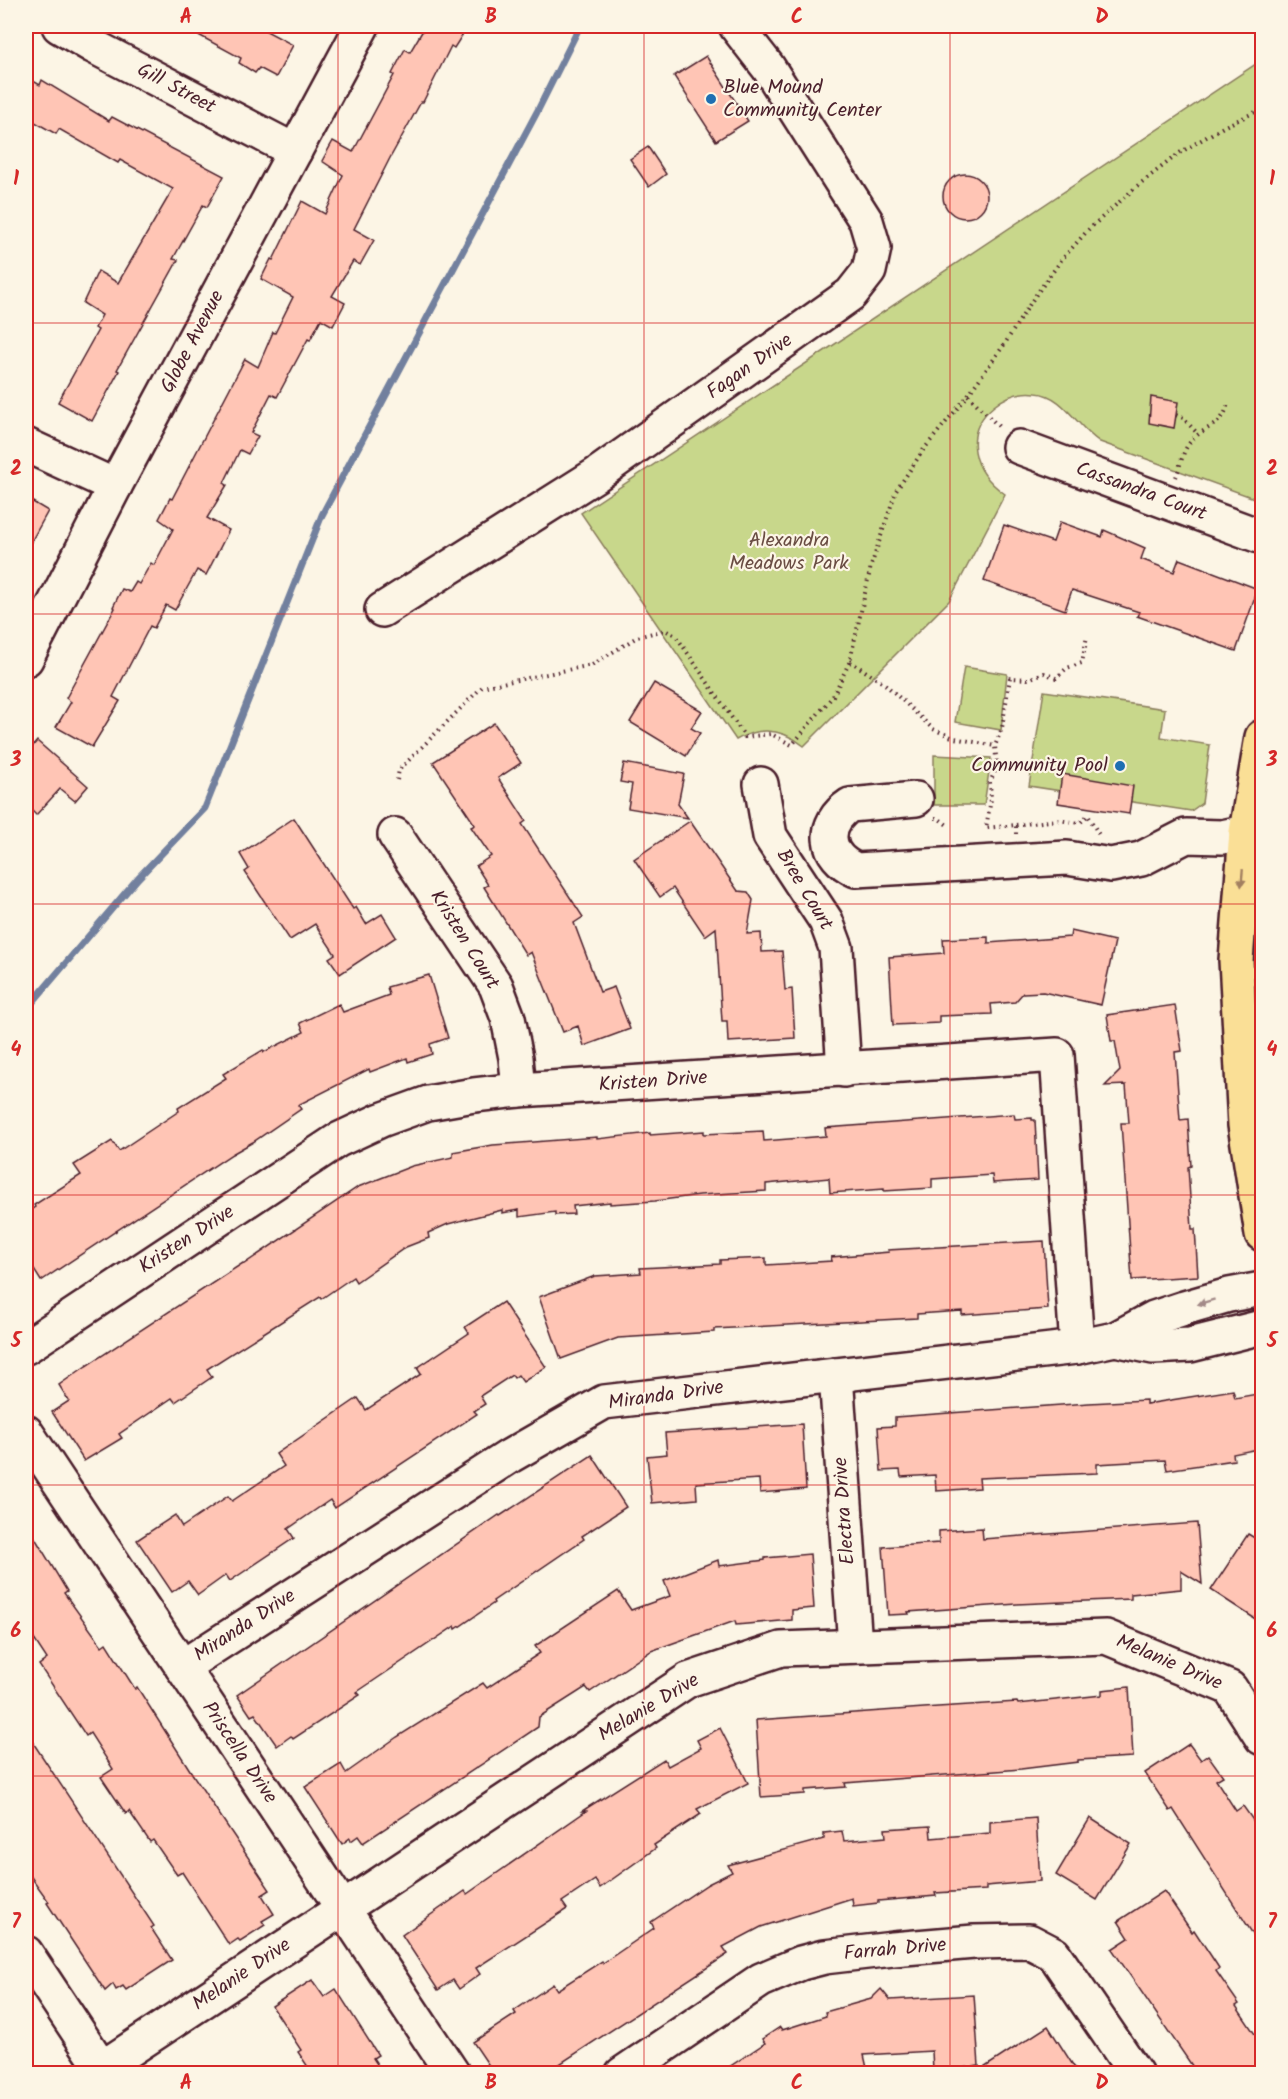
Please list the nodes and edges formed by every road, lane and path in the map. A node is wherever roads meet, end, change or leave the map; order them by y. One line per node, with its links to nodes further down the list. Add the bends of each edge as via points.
1 (59, 26): 5 (street, Gill Street)
2 (362, 26): 5 (street, Globe Avenue)
3 (736, 26): 15 (street, Fagan Drive, via 768,67 866,221 874,248 869,270 851,294 596,475)
4 (1263, 109): 6 (path, via 1181,152 1089,229 1035,296)
5 (295, 151): 13 (street, Globe Avenue)
6 (968, 395): 11 (path); 18 (path, via 896,490 871,566)
7 (1228, 401): 9 (path, via 1227,411 1217,424)
8 (1176, 415): 9 (path)
9 (1198, 434): 12 (path, via 1187,446)
10 (26, 445): 13 (street)
11 (1019, 447): 14 (street, Cassandra Court)
12 (1175, 480)
13 (115, 486): 17 (street, Globe Avenue)
14 (1263, 537)
15 (382, 610)
16 (1088, 636): 20 (path, via 1082,663 1067,668 1056,678 1044,673 1028,679 1010,678)
17 (26, 659)
18 (850, 661): 20 (path, via 886,685 933,729 954,738); 21 (path, via 833,696 792,746 771,734 745,736 676,636 665,630 637,638 592,665 482,687 399,770)
19 (1263, 737): 26 (main road)
20 (995, 746): 25 (path, via 997,767 990,782 986,828)
21 (397, 780)
22 (761, 784): 29 (street, Bree Court, via 770,836 826,921 836,948)
23 (916, 799): 28 (street, via 850,805 841,811 831,828 836,855 856,870)
24 (1088, 815): 25 (path, via 1080,823 1058,820)
25 (1016, 825): 28 (path)
26 (1254, 833): 28 (street, via 1186,836 1141,859 1111,865 1067,858); 31 (main road, one-way to 31, via 1236,960 1245,1125)
27 (395, 835): 30 (street, Kristen Court, via 496,986 508,1018)
28 (1017, 861)
29 (844, 1070): 30 (street, Kristen Drive); 36 (street, Kristen Drive, via 1057,1055)
30 (519, 1090): 35 (street, Kristen Drive, via 428,1103 338,1140)
31 (1263, 1234)
32 (1263, 1289): 34 (street, Miranda Drive, one-way to 34, via 1154,1318)
33 (1263, 1327): 34 (street, Miranda Drive, via 1190,1345 1153,1347)
34 (1115, 1339): 36 (street, Miranda Drive)
35 (26, 1347)
36 (1077, 1347): 37 (street, Miranda Drive)
37 (836, 1375): 39 (street, Electra Drive); 40 (street, Miranda Drive, via 604,1402 510,1456)
38 (26, 1432): 40 (street, Priscella Drive)
39 (855, 1646): 41 (street, Melanie Drive, via 1106,1637 1230,1688); 42 (street, Melanie Drive, via 781,1649 688,1680)
40 (182, 1667): 42 (street, Priscella Drive)
41 (1263, 1738)
42 (343, 1908): 44 (street, Melanie Drive); 45 (street, Priscella Drive)
43 (26, 1953): 44 (street)
44 (101, 2071)
45 (453, 2073)
46 (622, 2073): 47 (street, Farrah Drive, via 761,1980 801,1963 893,1949 1029,1941 1054,1954)
47 (1136, 2073)

